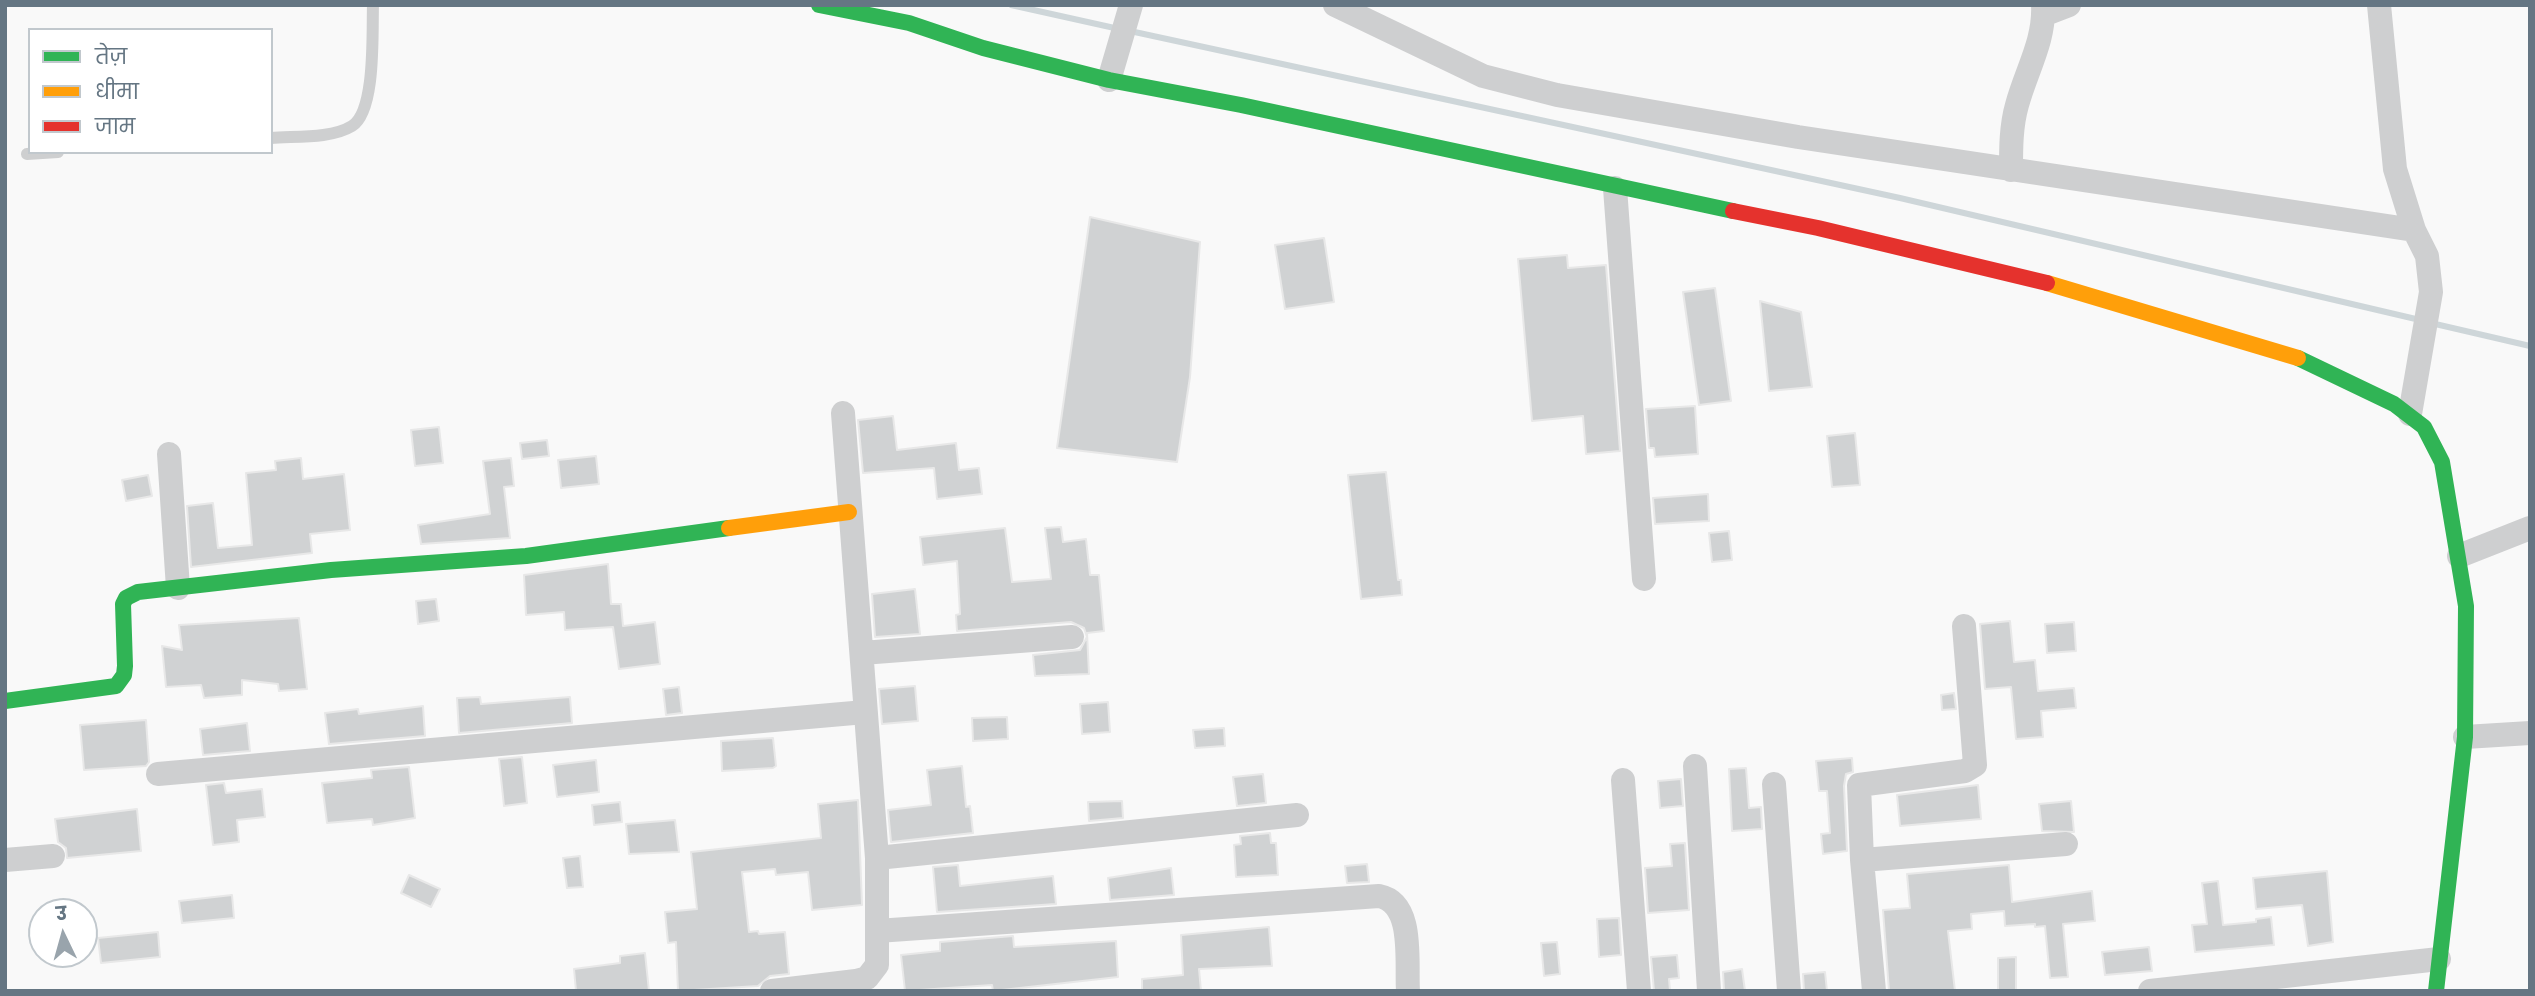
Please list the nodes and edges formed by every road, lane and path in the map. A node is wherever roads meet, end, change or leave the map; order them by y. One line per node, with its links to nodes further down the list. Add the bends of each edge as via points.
1 (373, 5): 9 (lane, via 363,116 352,127 321,135)
2 (819, 5): 8 (street, via 909,23 983,48)
3 (1335, 5): 10 (street, via 1483,76 1557,95)
4 (2069, 5): 6 (street)
5 (2379, 5): 12 (street, via 2395,169)
6 (2043, 10): 10 (street, via 2041,35 2017,105)
7 (1127, 18): 8 (street)
8 (1109, 80): 11 (street)
9 (273, 138)
10 (2011, 170): 12 (street)
11 (1615, 188): 14 (street, via 1818,228 2082,292 2312,363); 19 (street)
12 (2414, 230): 14 (street, via 2427,256 2431,292)
13 (843, 413): 16 (street)
14 (2410, 414): 18 (street, via 2424,427 2442,462)
15 (169, 454): 20 (street)
16 (849, 512): 20 (street, via 526,556 331,570); 23 (street)
17 (2530, 528): 18 (street)
18 (2459, 556): 27 (street, via 2466,606)
19 (1644, 579)
20 (178, 588): 24 (street, via 125,598 125,666 116,686)
21 (1964, 626): 37 (street, via 1975,765 1965,771 1861,783)
22 (1072, 637): 23 (street)
23 (862, 653): 25 (street)
24 (5, 701)
25 (865, 712): 29 (street); 35 (street)
26 (2530, 733): 27 (street)
27 (2465, 737): 39 (street)
28 (1695, 766): 43 (street)
29 (158, 774)
30 (1623, 780): 42 (street)
31 (1774, 784): 44 (street)
32 (1297, 815): 35 (street)
33 (2066, 844): 37 (street)
34 (53, 856): 36 (street)
35 (877, 858): 38 (street)
36 (5, 860)
37 (1861, 860): 45 (street)
38 (877, 931): 40 (street, via 877,965 867,978); 41 (street, via 1380,896 1397,905 1403,917)
39 (2439, 959): 46 (street); 47 (street)
40 (772, 991)
41 (1408, 991)
42 (1639, 991)
43 (1709, 991)
44 (1789, 991)
45 (1874, 991)
46 (2150, 991)
47 (2436, 991)

